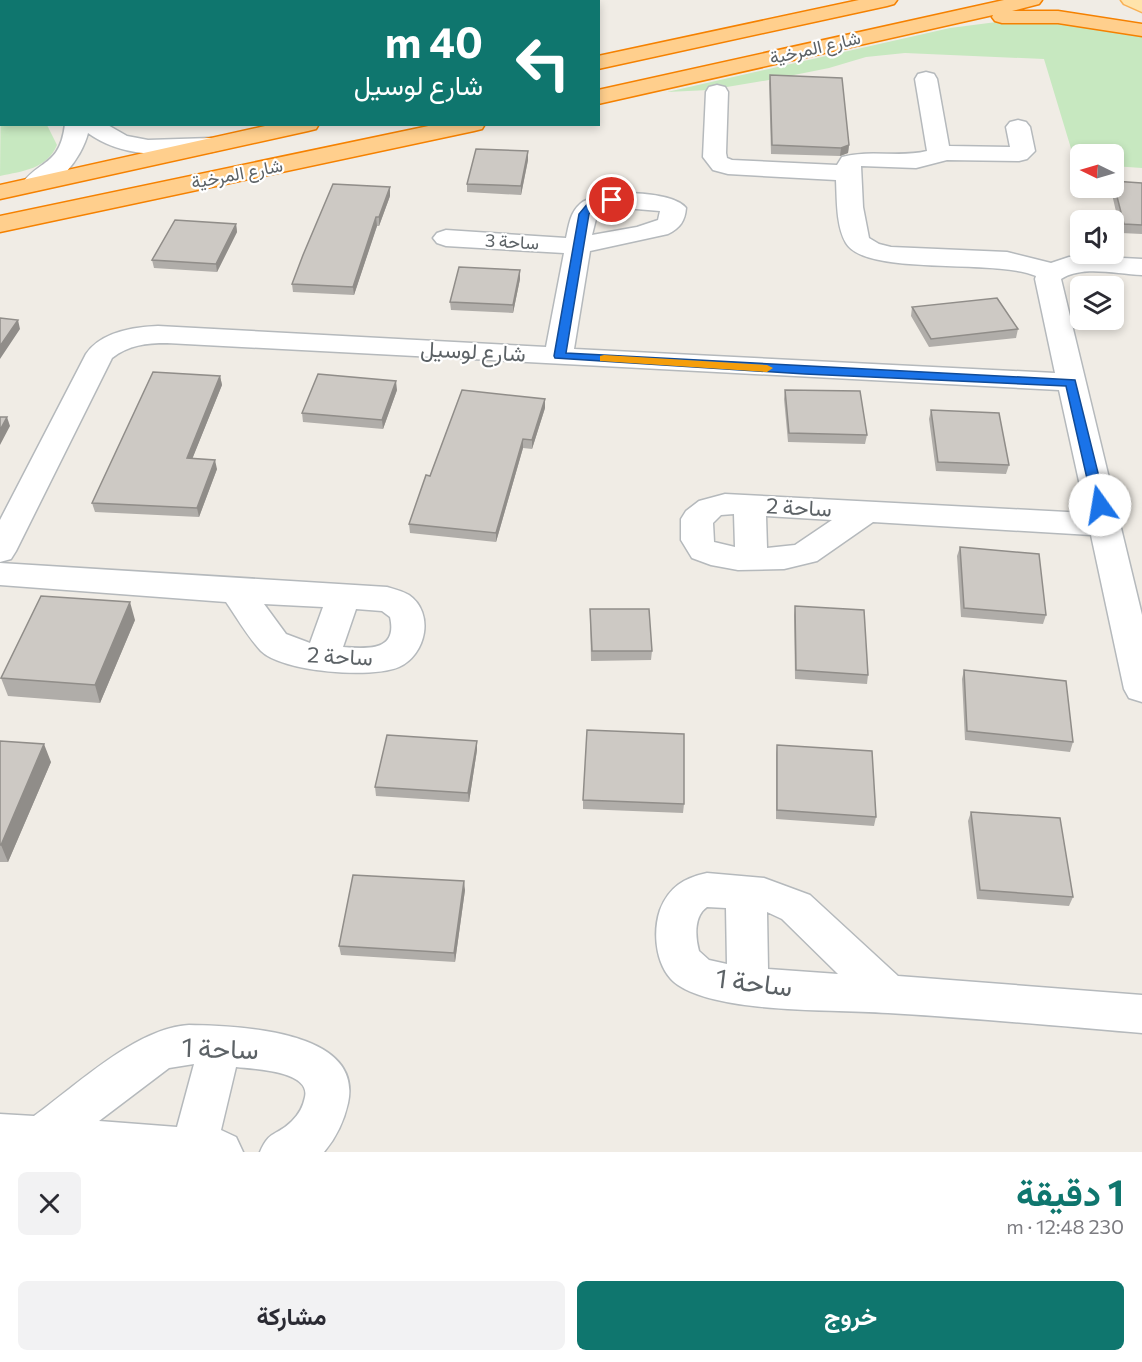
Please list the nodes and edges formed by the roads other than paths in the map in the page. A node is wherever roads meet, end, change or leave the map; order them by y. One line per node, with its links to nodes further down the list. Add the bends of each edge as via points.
1 (887, 0): 8 (highway, شارع المرخية)
2 (959, 0): 9 (highway)
3 (1032, 0): 6 (highway, شارع المرخية)
4 (1131, 0): 5 (main road)
5 (1142, 6)
6 (928, 23): 7 (highway, via 1058,17); 12 (highway, شارع المرخية)
7 (1142, 30)
8 (600, 63)
9 (600, 79)
10 (926, 79): 20 (street)
11 (717, 92): 21 (street, via 714,153 719,164)
12 (600, 97)
13 (77, 126): 22 (street, via 77,136 66,159)
14 (93, 126): 19 (street, via 114,141 137,147)
15 (299, 126): 19 (highway, شارع المرخية)
16 (387, 126): 24 (highway, via 196,172)
17 (464, 126): 24 (highway, شارع المرخية)
18 (1018, 127): 20 (street, via 1023,151 1019,154)
19 (213, 145): 22 (highway, شارع المرخية)
20 (939, 154): 21 (street, via 916,161 854,160 848,165)
21 (848, 173): 28 (street, via 854,234 862,247 897,255 1025,262)
22 (33, 185): 23 (highway, شارع المرخية)
23 (0, 192)
24 (112, 200): 25 (highway, شارع المرخية)
25 (0, 224)
26 (446, 238): 29 (street, ساحة 3, via 578,246)
27 (1142, 267): 28 (street, via 1084,264)
28 (1051, 273): 30 (street, via 1048,285)
29 (559, 356): 30 (street, شارع لوسيل); 34 (street, شارع لوسيل, via 167,335 119,341 100,354)
30 (1071, 382): 33 (street)
31 (750, 504): 32 (street, ساحة 2); 35 (street); 35 (street, ساحة 2, via 710,508 697,519 696,528 702,550 719,557)
32 (867, 511): 33 (street, ساحة 2); 35 (street, ساحة 2, via 797,557)
33 (1104, 525): 40 (street)
34 (0, 551)
35 (751, 559)
36 (0, 574): 37 (street, ساحة 2)
37 (236, 591): 38 (street, ساحة 2); 39 (street, ساحة 2, via 281,648)
38 (343, 597): 39 (street); 39 (street, ساحة 2, via 398,602 408,622 406,637 399,651 386,658 369,661)
39 (323, 657)
40 (1142, 689)
41 (746, 892): 42 (street); 42 (street, ساحة 1, via 707,890 688,898 680,910 676,942 681,958 692,972 710,980); 43 (street, ساحة 1, via 773,895 796,907)
42 (748, 985): 43 (street, ساحة 1)
43 (888, 994): 44 (street, ساحة 1)
44 (1142, 1014)
45 (220, 1047): 46 (street, ساحة 1, via 184,1044 156,1052); 47 (street); 48 (street, ساحة 1, via 270,1050 303,1058 327,1082 327,1105 320,1123 298,1147)
46 (21, 1136): 47 (street, ساحة 1)
47 (207, 1151)
48 (283, 1152)

